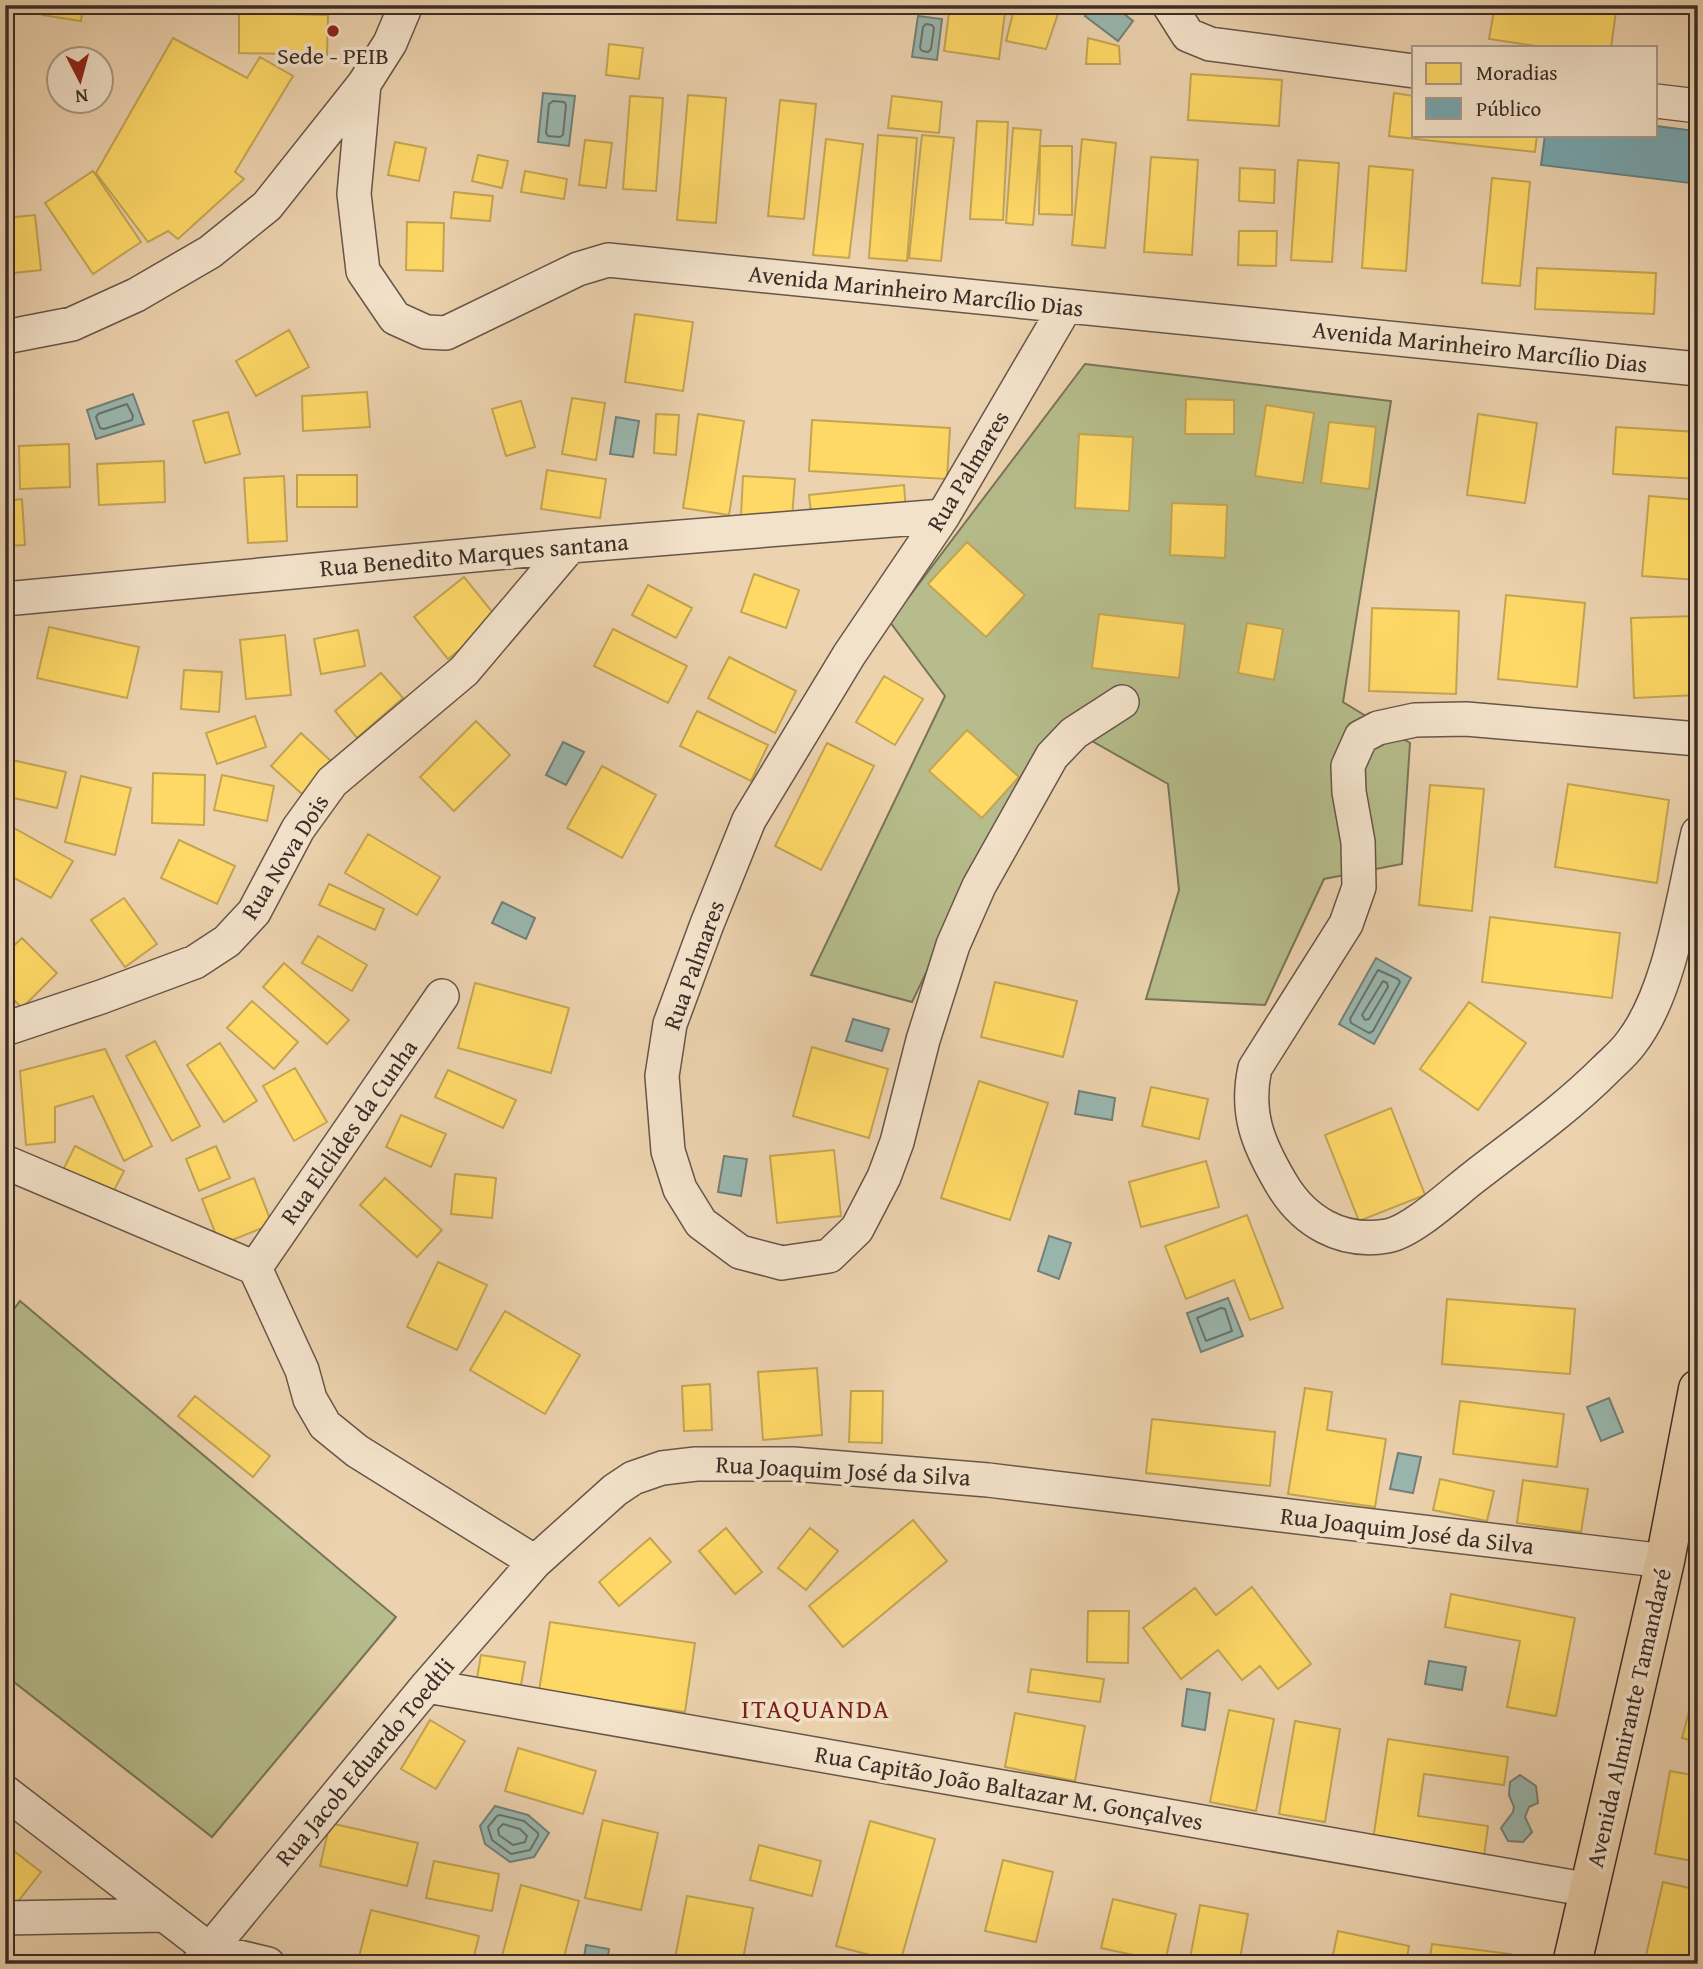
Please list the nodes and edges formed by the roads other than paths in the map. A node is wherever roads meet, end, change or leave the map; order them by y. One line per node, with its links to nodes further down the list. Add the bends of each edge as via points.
1 (406, 5): 4 (street, via 390,43)
2 (1169, 5): 3 (street, via 1188,35 1210,44)
3 (1412, 71)
4 (364, 84): 7 (street, Avenida Marinheiro Marcílio Dias, via 354,194 363,271 395,318 426,332 446,332 578,269 608,260); 8 (street, via 267,206 210,252 136,295 72,324)
5 (1658, 101): 6 (street)
6 (1698, 106)
7 (1066, 306): 9 (street, Avenida Marinheiro Marcílio Dias); 10 (street, Rua Palmares)
8 (5, 337)
9 (1698, 369)
10 (943, 516): 11 (street, Rua Benedito Marques santana); 13 (street, Rua Palmares, via 849,655 749,820 670,1024 662,1076 668,1151 680,1189 701,1223 740,1252 782,1263 829,1256 857,1229 897,1142 926,1028 953,945 979,886 1052,756 1074,733)
11 (570, 545): 12 (street, Rua Benedito Marques santana); 17 (street, Rua Nova Dois, via 464,671 332,782 299,829 254,912 227,941 195,962)
12 (5, 599)
13 (1122, 702)
14 (1698, 739): 15 (street, via 1466,719 1415,720 1361,737 1348,766 1359,887 1346,924 1255,1068 1250,1092 1262,1151 1292,1202 1322,1226 1354,1237 1388,1236 1416,1222 1546,1124 1595,1080 1631,1043 1657,1002)
15 (1698, 833)
16 (442, 996): 19 (street, Rua Elclides da Cunha)
17 (5, 1028)
18 (5, 1162): 19 (street)
19 (256, 1268): 22 (street, via 325,1425 357,1451)
20 (1698, 1389): 21 (main road, Avenida Almirante Tamandaré)
21 (1665, 1561): 22 (street, Rua Joaquim José da Silva, via 988,1480 793,1464 696,1464 633,1478); 25 (main road, Avenida Almirante Tamandaré)
22 (535, 1562): 23 (street, Rua Jacob Eduardo Toedtli)
23 (427, 1686): 25 (street, Rua Capitão João Baltazar M. Gonçalves); 28 (street, Rua Jacob Eduardo Toedtli)
24 (5, 1793): 26 (street)
25 (1590, 1890): 30 (main road, Avenida Almirante Tamandaré)
26 (164, 1915): 27 (street); 28 (street)
27 (5, 1918)
28 (204, 1957): 29 (street)
29 (268, 1964)
30 (1572, 1964)

